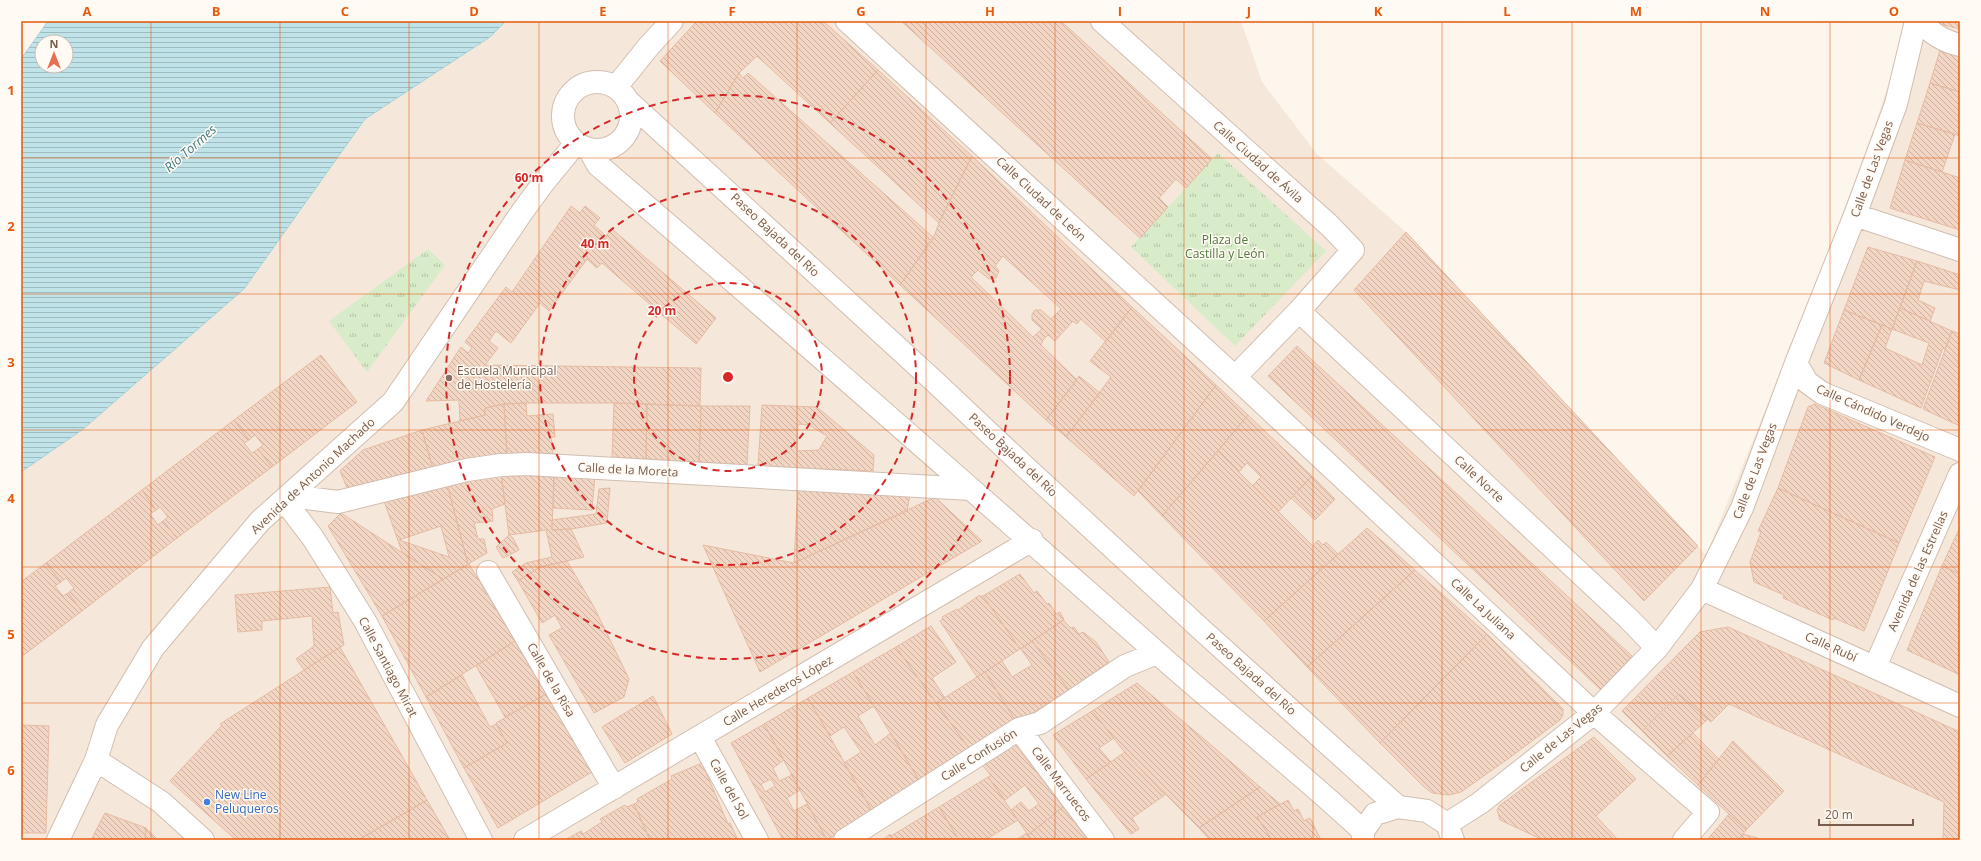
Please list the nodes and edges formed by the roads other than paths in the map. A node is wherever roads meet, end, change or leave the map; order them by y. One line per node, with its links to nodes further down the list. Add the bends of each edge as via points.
1 (672, 21): 7 (street, via 649,46)
2 (847, 21): 13 (street, Calle Ciudad de León)
3 (1102, 21): 11 (street, Calle Ciudad de Ávila, via 1330,226 1353,250)
4 (1916, 21): 9 (street, Calle de Las Vegas, via 1896,104)
5 (1920, 21): 6 (street, via 1931,33)
6 (1960, 45)
7 (622, 94): 8 (street, via 631,114 630,126 623,137 614,146 602,150); 8 (street, via 604,82 591,82 578,87 568,96 563,108 563,121 567,134); 30 (street, Paseo Bajada del Río, via 1197,626)
8 (583, 146): 16 (street, via 598,165 896,421); 17 (street, Avenida de Antonio Machado, via 544,182 393,402)
9 (1855, 215): 10 (street); 12 (street, Calle de Las Vegas)
10 (1960, 250)
11 (1300, 311): 13 (street); 21 (street, Calle Norte, via 1622,613)
12 (1796, 363): 14 (street, Calle Cándido Verdejo, via 1806,382 1822,393); 20 (street, Calle de Las Vegas, via 1742,508)
13 (1235, 376): 25 (street, Calle La Juliana)
14 (1960, 450)
15 (1960, 474): 23 (street, Avenida de las Estrellas)
16 (971, 489): 17 (street, Calle de la Moreta, via 527,464 467,470 338,502); 18 (street)
17 (287, 498): 28 (street, Avenida de Antonio Machado, via 260,521 153,648 106,725); 35 (street, Calle Santiago Mirat, via 365,621)
18 (1032, 540): 22 (street); 27 (street, Calle Herederos López)
19 (488, 572): 29 (street, Calle de la Risa)
20 (1702, 589): 21 (street, Calle de Las Vegas); 23 (street, Calle Rubí)
21 (1656, 648): 25 (street, Calle de Las Vegas)
22 (1157, 653): 26 (street, Calle Confusión, via 1124,666 1040,723); 32 (street, via 1328,797)
23 (1875, 667): 24 (street, Calle Rubí)
24 (1960, 706)
25 (1594, 713): 31 (street, Calle de Las Vegas, via 1480,803); 40 (street, Calle La Juliana, via 1708,812)
26 (1019, 729): 38 (street, Calle Confusión); 39 (street, Calle Marruecos)
27 (700, 737): 29 (street, Calle Herederos López); 37 (street, Calle del Sol)
28 (96, 760): 33 (street, Avenida de Antonio Machado); 34 (street, via 161,802)
29 (614, 788): 36 (street, Calle Herederos López)
30 (1398, 807): 31 (street, via 1427,811); 32 (street, via 1375,814)
31 (1450, 832)
32 (1362, 837)
33 (58, 840)
34 (203, 840)
35 (481, 840)
36 (525, 840)
37 (757, 840)
38 (845, 840)
39 (1103, 840)
40 (1684, 840)

